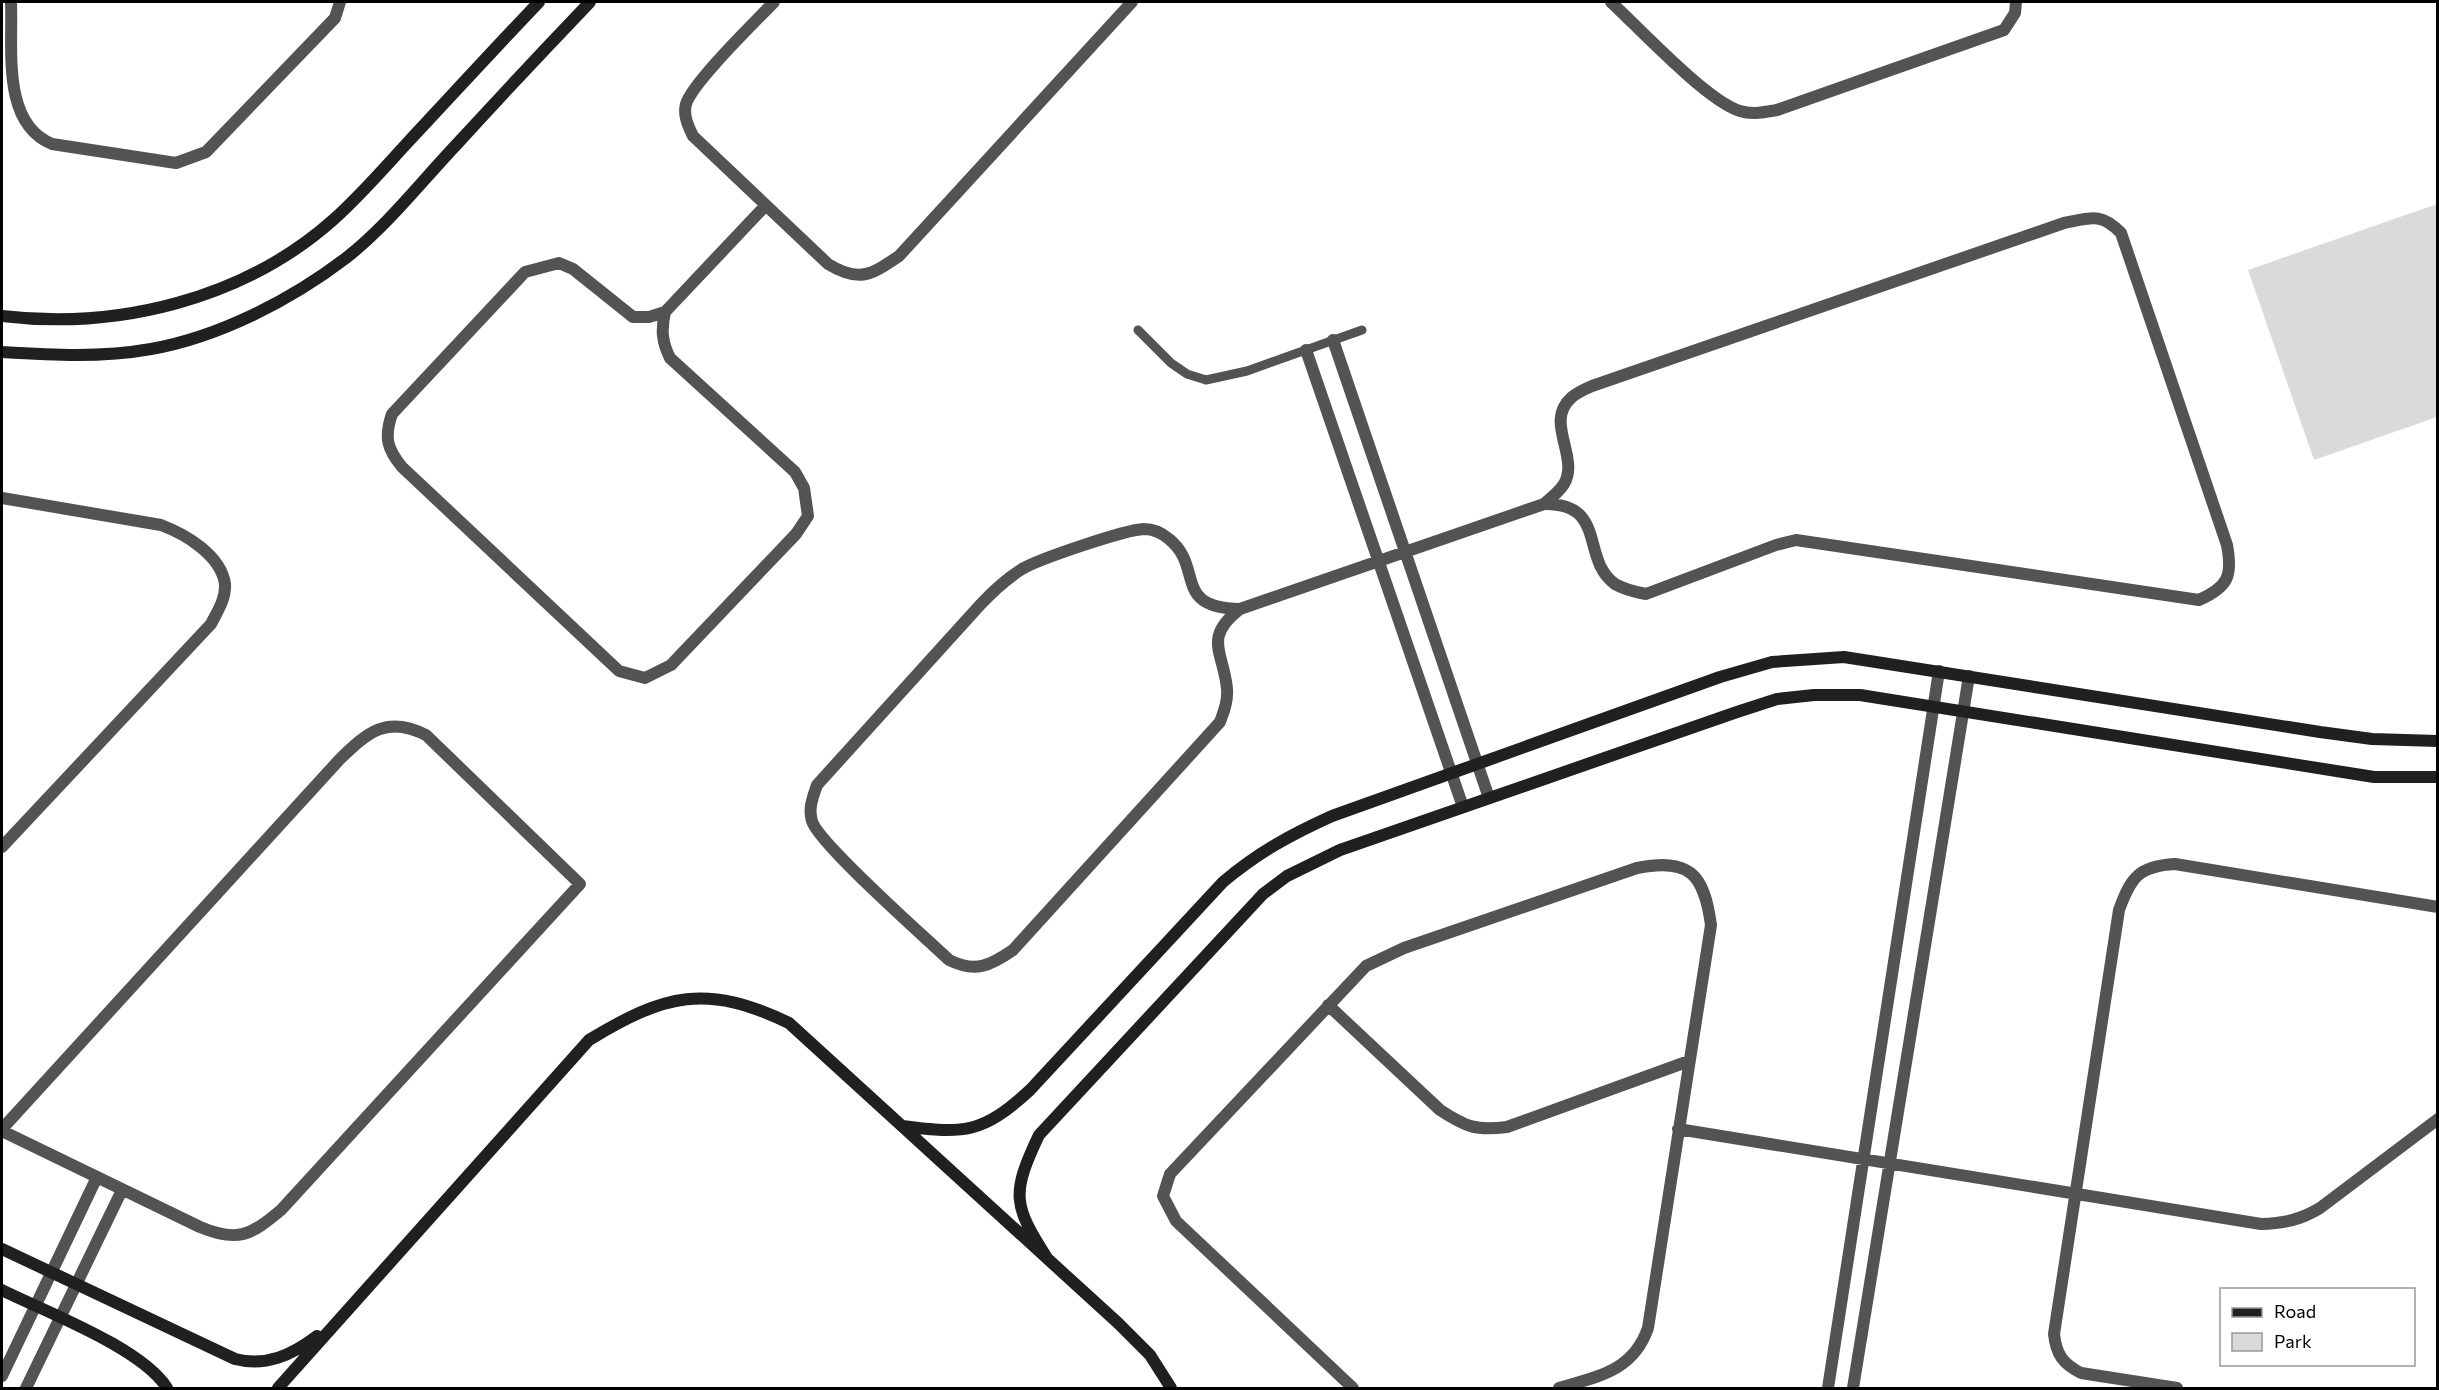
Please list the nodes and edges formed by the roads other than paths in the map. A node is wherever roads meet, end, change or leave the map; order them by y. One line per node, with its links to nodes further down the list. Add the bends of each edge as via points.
1 (11, 2): 2 (street, via 14,97 20,116 38,138 52,144 176,163 194,159 218,141 335,18)
2 (340, 2)
3 (539, 2): 11 (street, via 332,221 287,253 236,282 143,313 79,319)
4 (590, 2): 16 (street, via 386,220 347,257 297,291 202,335 152,349 105,355)
5 (774, 2): 9 (street, via 697,85 686,105 686,121 693,135)
6 (1132, 2): 9 (street, via 899,256 873,272 860,276 845,274 828,264)
7 (1611, 2): 8 (street, via 1718,99 1739,111 1756,113 1777,110 2004,30 2015,13)
8 (2016, 2)
9 (766, 205): 10 (street)
10 (665, 312): 10 (street, via 633,317 573,269 559,263 525,272 392,414 386,431 391,453 402,467 619,670 645,678 671,665 796,534 808,516 804,488 795,472 670,358 661,328)
11 (2, 316)
12 (1138, 330): 15 (lane, via 1171,363 1206,380 1227,377)
13 (1362, 330): 14 (lane)
14 (1333, 340): 15 (lane); 19 (street)
15 (1306, 350): 20 (street)
16 (2, 352)
17 (2, 498): 32 (street, via 161,525 184,534 216,563 225,583 223,600 211,624)
18 (1544, 504): 18 (street, via 1574,508 1584,519 1607,576 1629,591 1646,594 1776,544 1796,540 2199,600 2223,586 2229,575 2227,545 2121,234 2111,222 2095,217 2064,223 1592,386 1570,398 1562,414 1561,435 1569,464 1565,483); 19 (street)
19 (1405, 552): 20 (street); 27 (street)
20 (1378, 561): 21 (street); 28 (street)
21 (1240, 609): 21 (street, via 1218,609 1206,603 1195,592 1180,552 1159,531 1145,529 1122,534 1025,567 980,604 817,785 810,804 815,826 949,960 964,967 981,968 996,962 1012,950 1220,722 1227,688 1215,645 1226,619)
22 (1939, 671): 23 (street); 24 (street); 27 (street, via 1844,657 1772,662)
23 (1969, 676): 25 (street); 26 (street, via 2372,739)
24 (1934, 707): 25 (street); 30 (street, via 1860,695 1777,699); 40 (street)
25 (1963, 712): 29 (street, via 2374,777); 41 (street)
26 (2438, 741)
27 (1477, 764): 28 (street); 30 (street)
28 (1451, 773): 31 (street); 37 (street, via 1332,816 1255,855 1223,882 1030,1090 1003,1114 968,1130)
29 (2438, 777)
30 (1489, 798): 31 (street)
31 (1463, 807): 46 (street, via 1340,850 1287,876 1263,894 1054,1117 1029,1156 1019,1196 1023,1220)
32 (2, 847)
33 (2438, 907): 44 (street, via 2175,864 2153,865 2138,874 2127,888 2119,910)
34 (1328, 1005): 35 (street, via 1440,1110 1480,1130 1507,1127); 35 (street, via 1365,966 1404,948 1637,868 1663,863 1680,866 1694,876 1702,888 1711,925); 58 (street, via 1170,1174 1163,1196 1176,1221)
35 (1689, 1061): 38 (street)
36 (2438, 1119): 44 (street, via 2320,1208 2284,1224 2261,1224)
37 (902, 1126): 46 (street); 51 (street, via 789,1023 755,1006 717,999 676,999 626,1018 589,1040)
38 (1678, 1129): 40 (street); 59 (street, via 1648,1328 1642,1345 1623,1365 1607,1374)
39 (2, 1130): 42 (street); 43 (street, via 340,759 363,736 385,726 407,725 426,735 580,884 260,1228 242,1236 221,1236)
40 (1864, 1159): 41 (street); 60 (street)
41 (1890, 1164): 44 (street); 61 (street)
42 (96, 1177): 43 (street); 47 (street)
43 (123, 1190): 48 (street)
44 (2075, 1193): 62 (street, via 2054,1334 2056,1350 2069,1367 2081,1373)
45 (2, 1249): 47 (street)
46 (1047, 1258): 57 (street, via 1150,1355)
47 (51, 1273): 48 (street); 50 (street)
48 (76, 1285): 51 (street, via 251,1363 276,1359 305,1345); 52 (street)
49 (2, 1290): 50 (street)
50 (35, 1306): 52 (street); 53 (street)
51 (341, 1317): 56 (street)
52 (60, 1319): 54 (street); 55 (street, via 146,1364)
53 (2, 1376)
54 (26, 1389)
55 (167, 1389)
56 (278, 1389)
57 (1171, 1389)
58 (1353, 1389)
59 (1559, 1389)
60 (1828, 1389)
61 (1853, 1389)
62 (2177, 1389)

